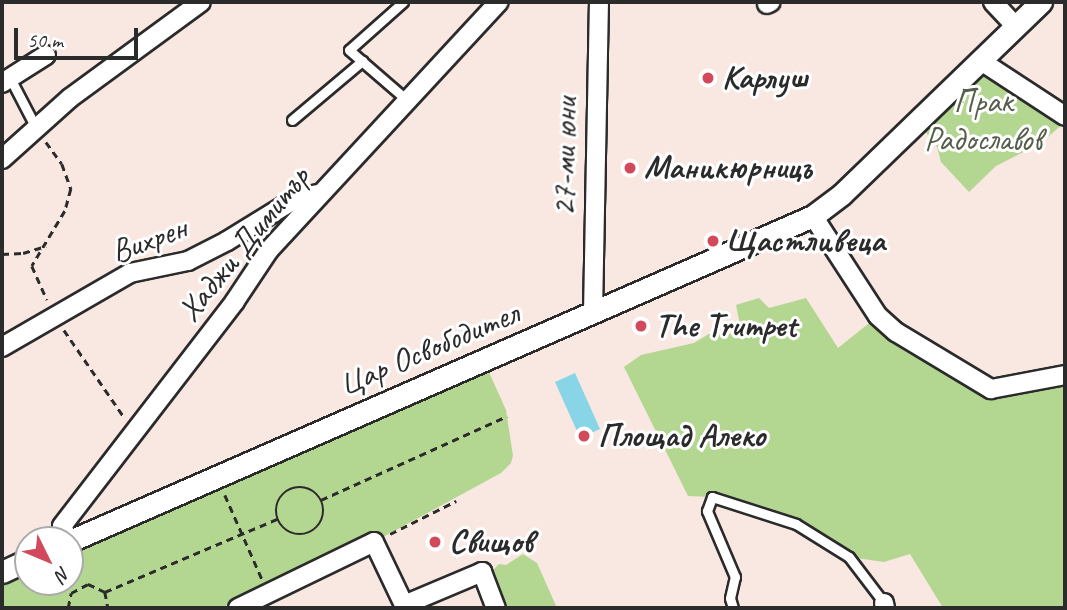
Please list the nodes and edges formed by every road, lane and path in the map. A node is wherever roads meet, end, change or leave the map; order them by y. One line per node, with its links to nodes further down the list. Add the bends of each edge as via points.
1 (201, 2): 15 (street)
2 (402, 2): 9 (lane, via 349,50)
3 (599, 2): 21 (street, 27-ми юни)
4 (993, 2): 7 (street)
5 (1041, 2): 7 (street, Цар Освободител)
6 (496, 3): 12 (street, Хаджи Димитър)
7 (1016, 27): 10 (street, Цар Освободител)
8 (46, 55): 11 (street)
9 (362, 61): 12 (lane); 14 (lane)
10 (981, 61): 13 (street); 18 (street, Цар Освободител)
11 (6, 80): 15 (lane)
12 (407, 100): 17 (street, Хаджи Димитър)
13 (1065, 116)
14 (292, 120)
15 (36, 128): 16 (street); 19 (path, via 62,164 71,189 70,200)
16 (2, 159)
17 (318, 194): 22 (street, Вихрен, via 297,198 188,261 130,273); 26 (street, Хаджи Димитър, via 269,250)
18 (813, 216): 21 (street, Цар Освободител); 24 (street, via 878,316 896,332 991,389)
19 (46, 246): 20 (path); 22 (path, via 32,266)
20 (2, 254)
21 (593, 313): 27 (street, Цар Освободител)
22 (55, 317): 23 (street, Вихрен); 26 (path)
23 (2, 347)
24 (1065, 375)
25 (507, 416): 28 (path)
26 (134, 432): 31 (street, Хаджи Димитър)
27 (217, 476): 33 (street, Цар Освободител); 34 (path)
28 (321, 500): 30 (path, via 310,489 294,488 277,504); 30 (path, via 323,516 309,534 293,534)
29 (456, 501): 32 (path)
30 (277, 519): 34 (path)
31 (62, 526)
32 (392, 533)
33 (84, 534)
34 (242, 534): 35 (path); 36 (path)
35 (105, 592): 38 (path, via 94,584 81,584 71,593); 39 (path)
36 (269, 594): 40 (street); 41 (street, via 374,542 404,605 482,572)
37 (885, 606): 42 (lane, via 849,557 796,524 712,497 707,511 735,577 730,598)
38 (68, 608)
39 (108, 608)
40 (238, 608)
41 (496, 608)
42 (733, 608)

